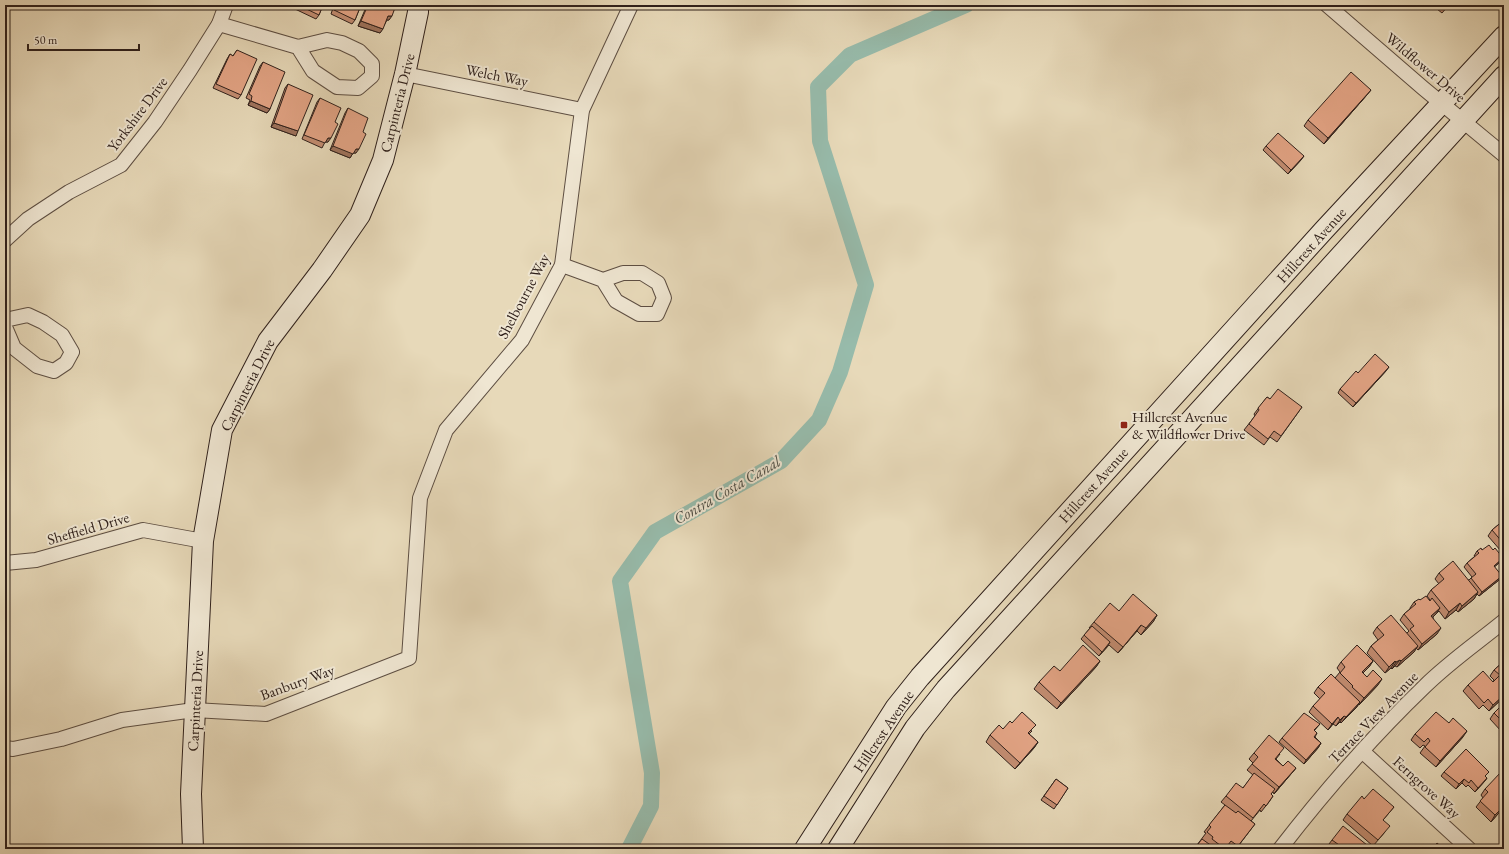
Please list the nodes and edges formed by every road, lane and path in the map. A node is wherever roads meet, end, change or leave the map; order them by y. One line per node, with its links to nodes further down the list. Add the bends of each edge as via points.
1 (226, 5): 5 (street, Yorkshire Drive)
2 (418, 5): 8 (main road, Carpinteria Drive)
3 (631, 5): 11 (street, Shelbourne Way)
4 (1327, 5): 10 (street, Wildflower Drive)
5 (219, 24): 7 (street); 14 (street, Yorkshire Drive, via 155,122 121,165 69,192 28,219)
6 (1504, 36): 10 (main road, Hillcrest Avenue)
7 (298, 47): 7 (street, via 313,71 337,87 358,88 372,76 372,64 359,51 342,43 327,40)
8 (406, 74): 11 (street, Welch Way); 20 (main road, Carpinteria Drive, via 383,160 360,215 268,341 222,430)
9 (1504, 76): 12 (main road, Hillcrest Avenue)
10 (1442, 103): 12 (street, Wildflower Drive); 19 (main road, Hillcrest Avenue)
11 (582, 110): 15 (street, Shelbourne Way)
12 (1463, 121): 13 (street, Wildflower Drive); 22 (main road, Hillcrest Avenue)
13 (1504, 154)
14 (5, 240)
15 (562, 265): 16 (street); 24 (street, Shelbourne Way, via 522,340 446,430 420,498)
16 (603, 280)
17 (5, 320): 18 (street, via 28,315 43,322 62,335 72,352 66,363 54,371 37,366 14,348)
18 (5, 327)
19 (1093, 485): 22 (main road, via 1095,500 1092,512 1069,540); 29 (main road, Hillcrest Avenue, via 896,707)
20 (203, 541): 21 (street, Sheffield Drive, via 143,530 36,560); 25 (main road, Carpinteria Drive)
21 (5, 563)
22 (1047, 579): 30 (main road, Hillcrest Avenue, via 929,709)
23 (1502, 625): 27 (street, Terrace View Avenue, via 1459,656 1425,686)
24 (409, 658): 25 (street, Banbury Way, via 266,714)
25 (194, 710): 26 (street, Banbury Way, via 122,720 62,739 13,749); 28 (main road, Carpinteria Drive, via 191,794)
26 (5, 748)
27 (1362, 751): 31 (street, Terrace View Avenue); 32 (street, Ferngrove Way)
28 (194, 849)
29 (805, 849)
30 (838, 849)
31 (1280, 849)
32 (1469, 849)

